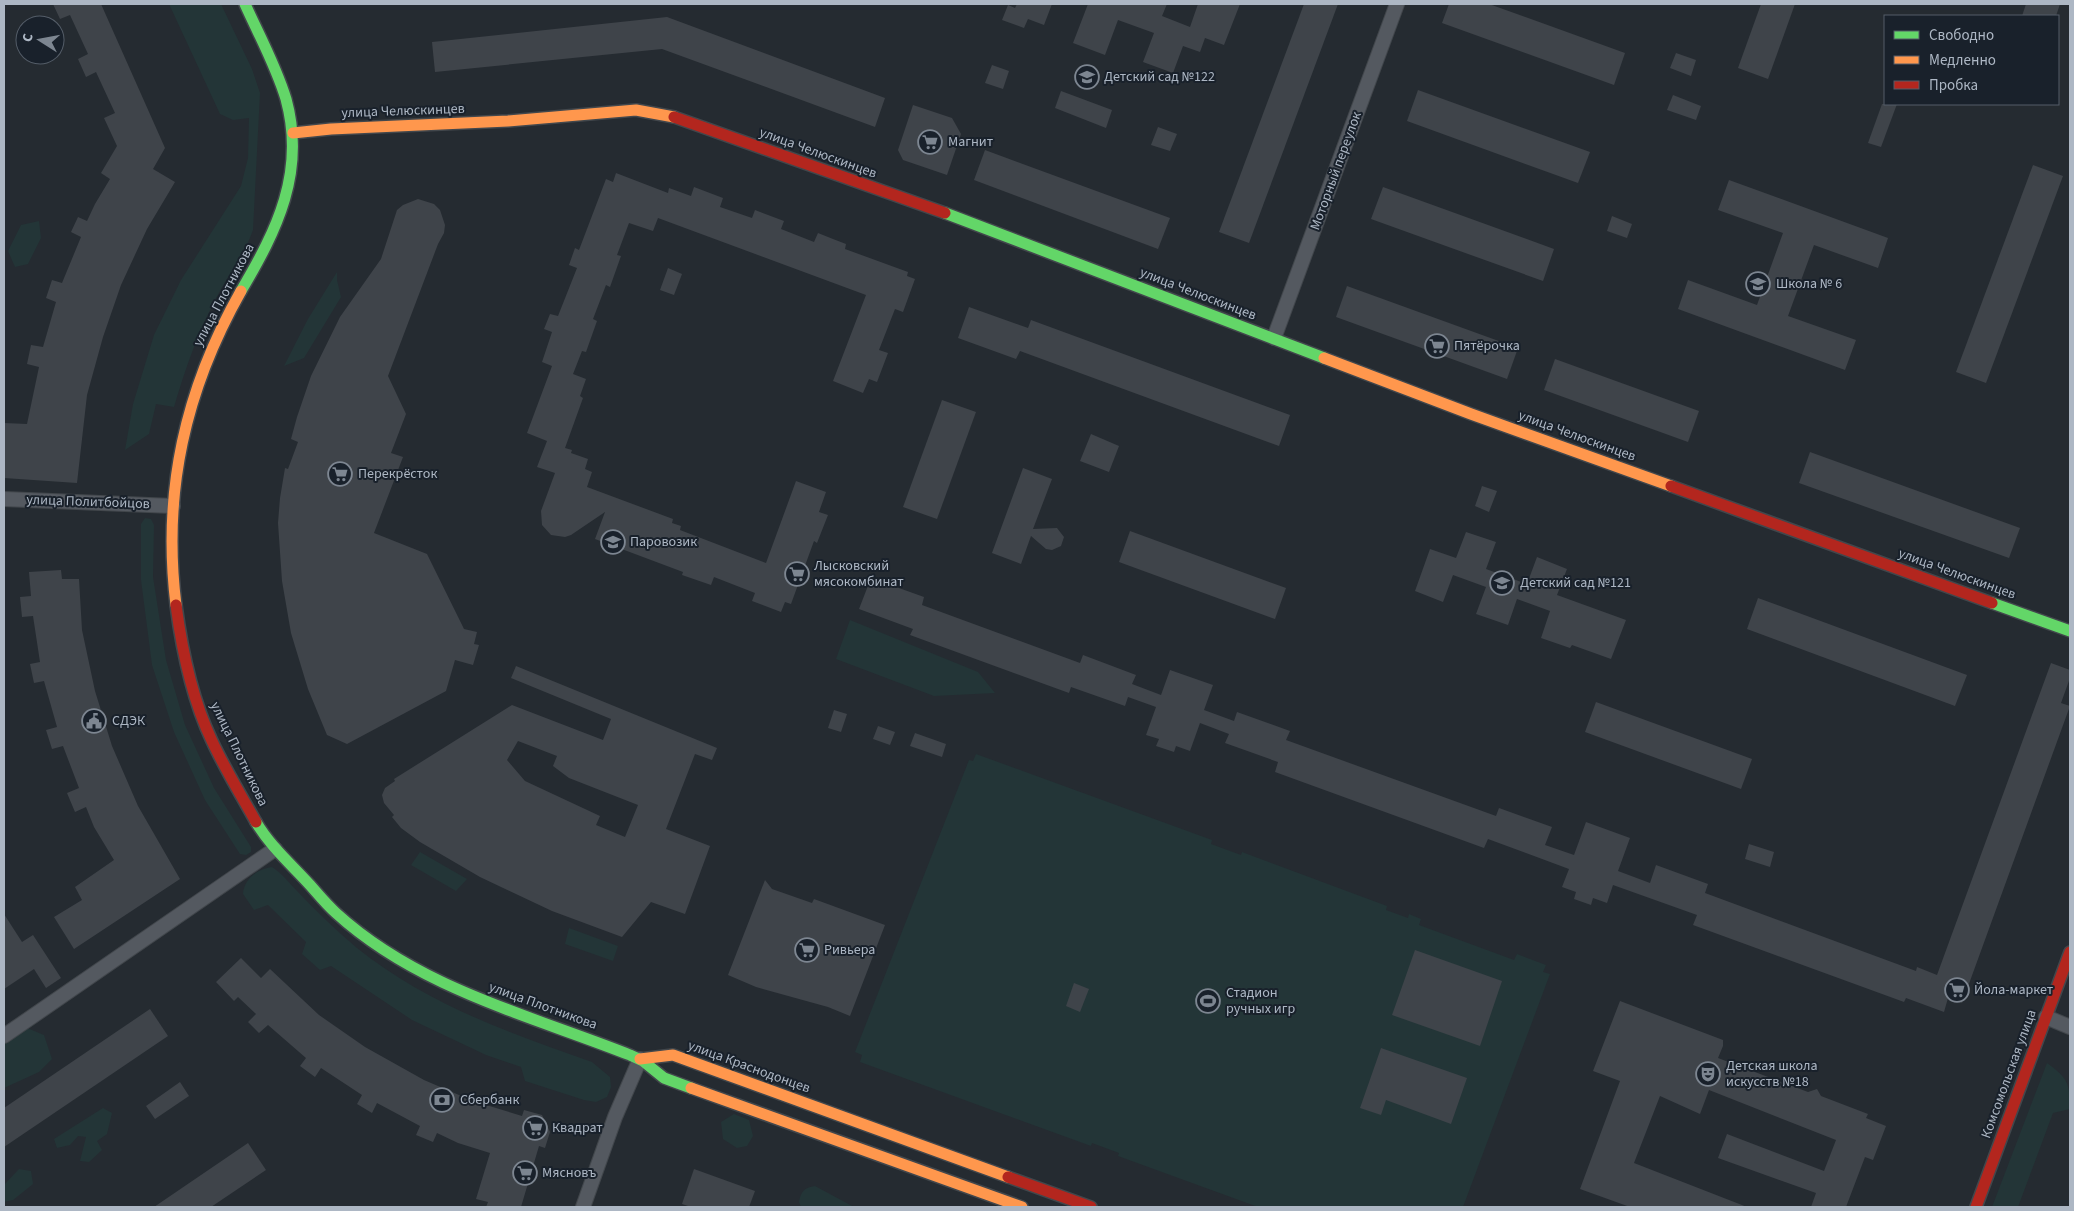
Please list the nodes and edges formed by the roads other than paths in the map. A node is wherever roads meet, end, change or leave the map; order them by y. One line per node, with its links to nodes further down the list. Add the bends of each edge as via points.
1 (245, 4): 3 (main road, улица Плотникова, via 281,86 292,117)
2 (1397, 4): 4 (street, Моторный переулок)
3 (293, 133): 4 (main road, улица Челюскинцев, via 340,128 508,122 636,110 667,115 884,194 957,217); 6 (main road, улица Плотникова, via 293,160 277,224 208,354 197,385 182,441)
4 (1274, 338): 7 (main road, улица Челюскинцев, via 1480,417)
5 (4, 499): 6 (street, улица Политбойцов)
6 (173, 506): 8 (main road, улица Плотникова, via 170,538 172,576 183,656 204,722 232,778)
7 (2070, 631)
8 (275, 849): 12 (street); 13 (main road, улица Плотникова, via 336,913 386,952 436,981)
9 (2070, 952): 10 (main road, Комсомольская улица)
10 (2046, 1017): 11 (street); 17 (main road, Комсомольская улица)
11 (2070, 1027)
12 (4, 1036)
13 (640, 1059): 14 (street, via 615,1117); 15 (main road, via 664,1078); 16 (main road, улица Краснодонцев, via 673,1055)
14 (584, 1207)
15 (1022, 1207)
16 (1091, 1207)
17 (1976, 1207)

